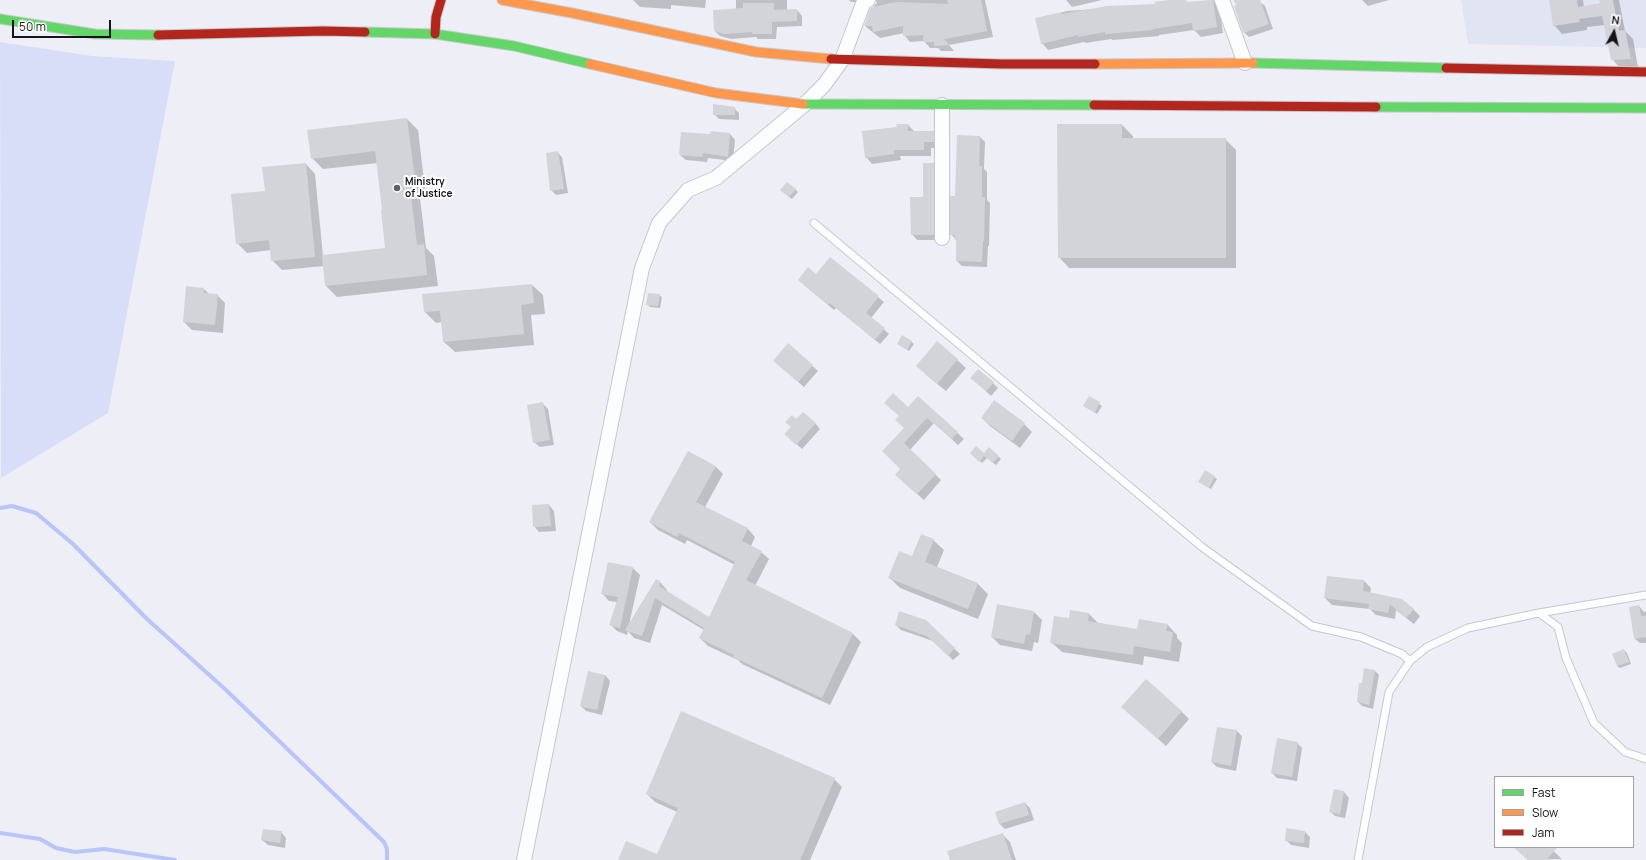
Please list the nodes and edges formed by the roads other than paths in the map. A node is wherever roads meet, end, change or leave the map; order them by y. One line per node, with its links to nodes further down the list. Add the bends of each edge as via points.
1 (442, 0): 7 (street, via 436,18)
2 (502, 0): 5 (street)
3 (863, 0): 8 (street)
4 (1222, 0): 9 (street)
5 (524, 2): 8 (street, via 756,52)
6 (0, 19): 7 (street, via 95,34)
7 (435, 34): 11 (street, via 514,46 716,93)
8 (842, 60): 9 (street, via 1002,64); 11 (street, via 824,85)
9 (1245, 63): 10 (street)
10 (1646, 72)
11 (805, 104): 12 (street); 20 (street, via 716,178 688,190 659,223 642,268)
12 (942, 106): 13 (street); 15 (street)
13 (1646, 108)
14 (814, 223): 18 (lane, via 1202,547 1312,626 1361,637 1402,654)
15 (942, 238)
16 (1646, 595): 17 (lane)
17 (1539, 613): 18 (lane, via 1468,628 1427,647); 19 (lane, via 1558,627 1566,658 1594,723 1625,752)
18 (1410, 661): 21 (lane, via 1389,692)
19 (1646, 759)
20 (524, 860)
21 (1358, 860)

